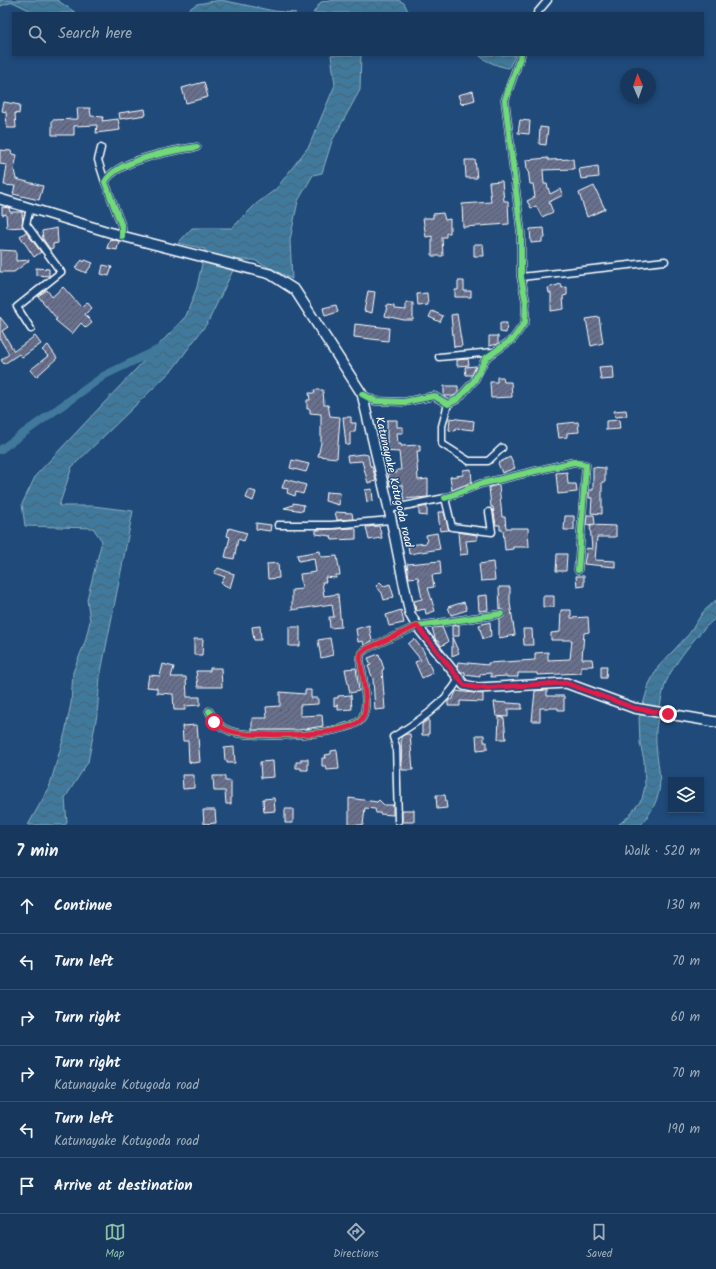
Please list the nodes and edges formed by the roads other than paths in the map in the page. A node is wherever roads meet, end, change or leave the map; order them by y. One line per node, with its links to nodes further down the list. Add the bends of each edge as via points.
1 (548, 0): 2 (street)
2 (538, 12)
3 (521, 56): 11 (street, via 505,100 521,233)
4 (197, 147): 6 (street, via 169,150 134,161 108,176)
5 (101, 148): 6 (street, via 98,160)
6 (105, 182): 9 (street, via 122,227)
7 (0, 199): 8 (main road, Katunayake Kotugoda road)
8 (30, 209): 9 (main road, Katunayake Kotugoda road); 12 (street, via 26,224 61,272 17,307)
9 (122, 236): 15 (main road, Katunayake Kotugoda road, via 246,270 270,274 295,290)
10 (665, 261): 11 (street)
11 (522, 277): 13 (street, via 526,302 525,322 514,339)
12 (31, 329)
13 (495, 352): 14 (street); 16 (street, via 486,358 474,381 458,399)
14 (439, 357)
15 (362, 394): 16 (street, via 375,401 404,402 434,396); 19 (main road, Katunayake Kotugoda road)
16 (448, 404): 17 (street, via 442,426 442,444 469,461 488,461)
17 (502, 448)
18 (445, 498): 19 (street); 20 (street, via 452,527 492,532); 23 (street, via 480,484 574,462 586,465)
19 (389, 509): 21 (main road, Katunayake Kotugoda road)
20 (489, 512)
21 (391, 520): 22 (street, via 332,525); 25 (main road, Katunayake Kotugoda road, via 410,614)
22 (278, 525)
23 (578, 570)
24 (501, 614): 25 (street)
25 (417, 626): 26 (main road, Katunayake Kotugoda road); 27 (street, via 361,653 366,708 362,719 354,726 299,735 255,735 230,731 214,722)
26 (458, 679): 28 (main road, Katunayake Kotugoda road, via 464,685 478,688 566,683 634,708); 29 (street, via 450,694 430,714 393,738 396,746)
27 (209, 711)
28 (716, 722)
29 (398, 821)

